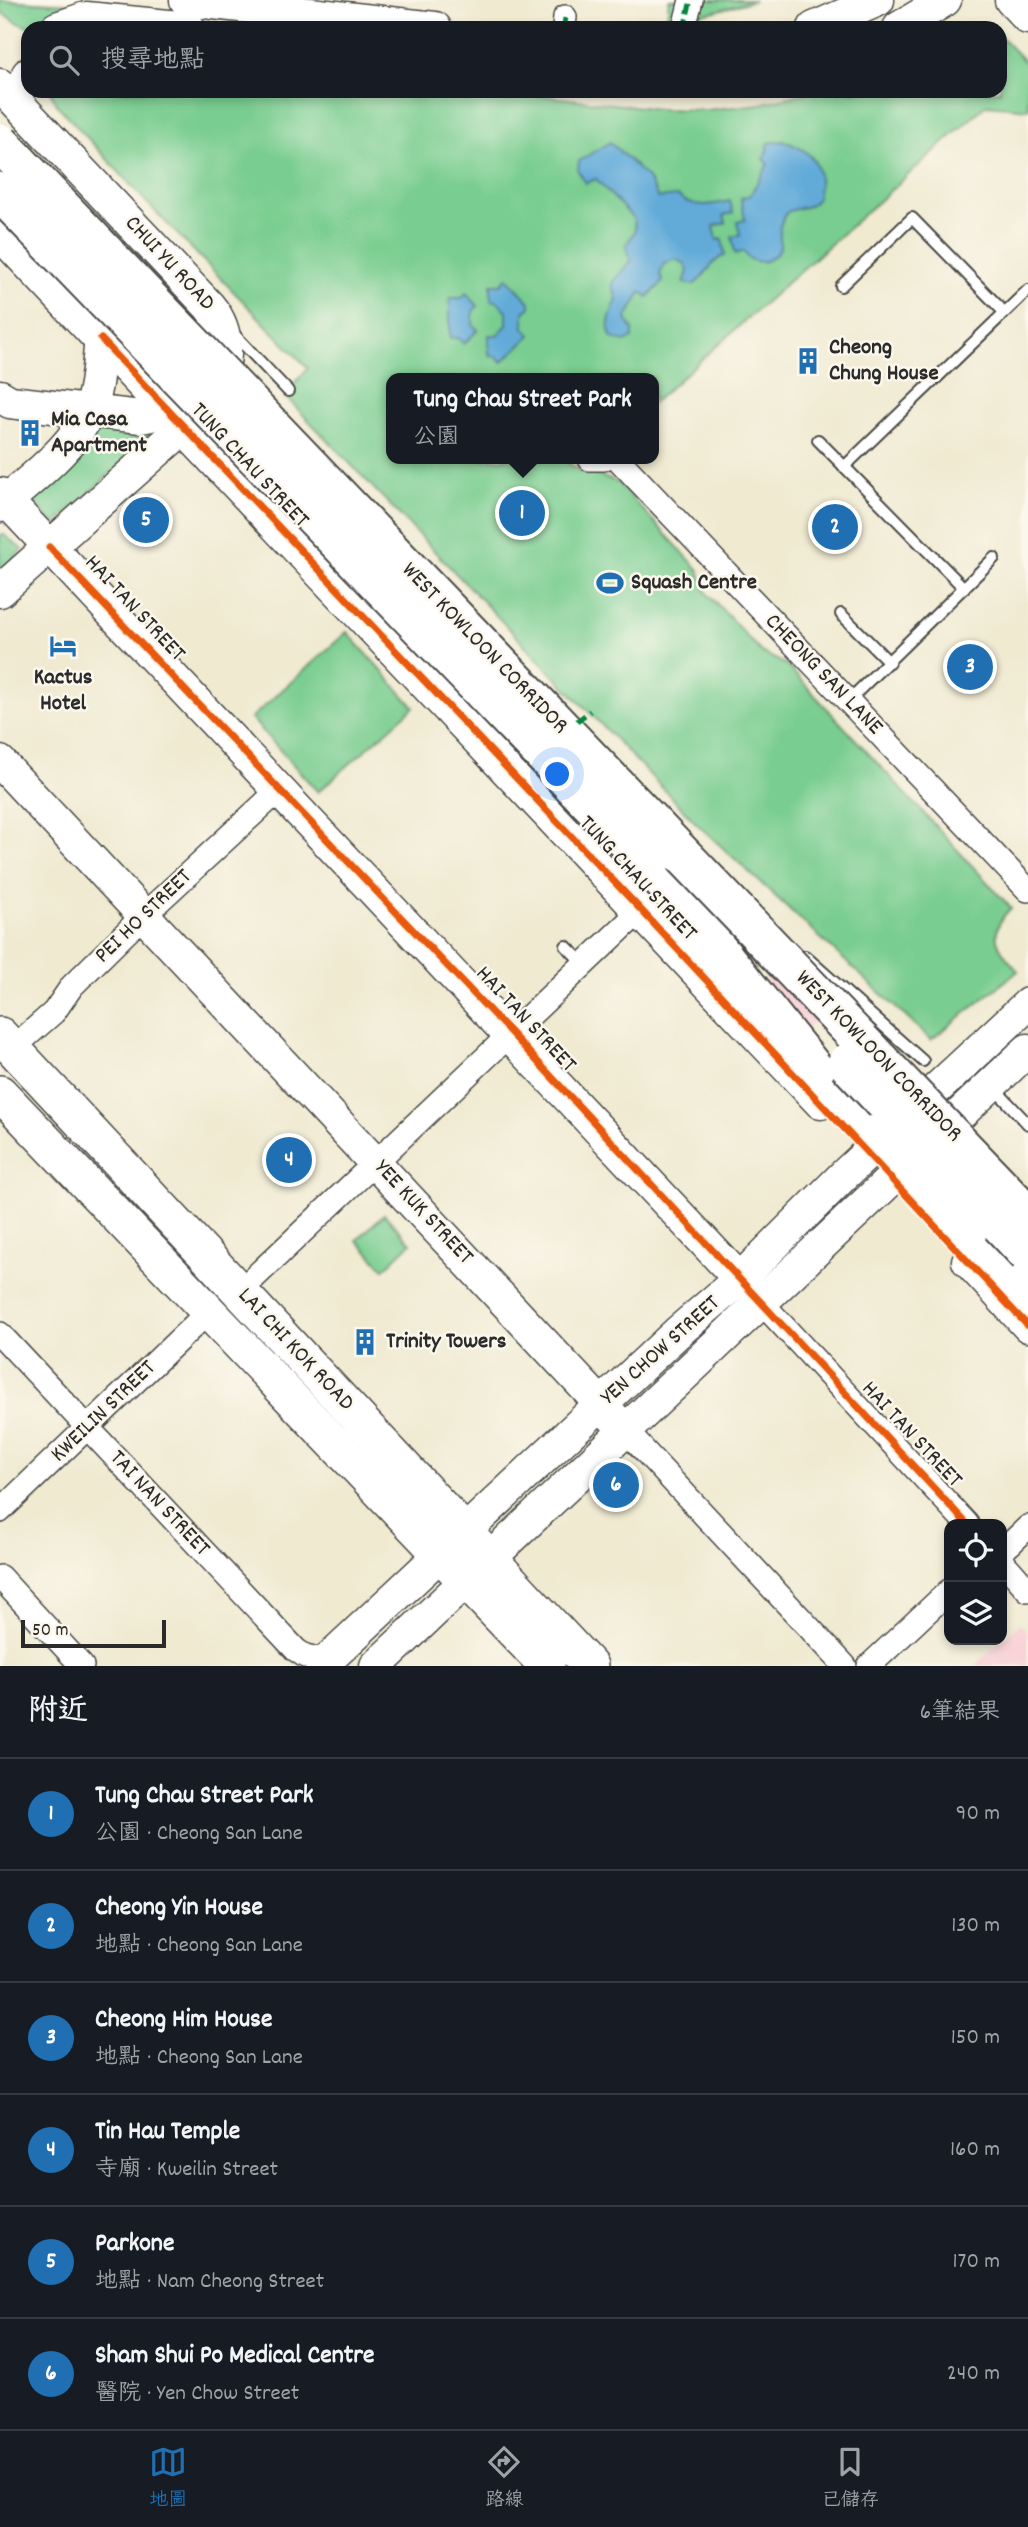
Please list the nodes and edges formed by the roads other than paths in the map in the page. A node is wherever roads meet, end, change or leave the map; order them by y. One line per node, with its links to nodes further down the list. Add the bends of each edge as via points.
1 (186, 0): 6 (street)
2 (691, 0): 11 (street)
3 (878, 0): 12 (street)
4 (945, 0): 13 (street)
5 (1011, 0): 7 (street)
6 (217, 2): 10 (street)
7 (1028, 18)
8 (77, 21): 9 (street)
9 (117, 21)
10 (376, 21)
11 (686, 21)
12 (830, 21)
13 (910, 21)
14 (0, 85): 15 (street, CHUI YU ROAD)
15 (32, 106): 22 (street, CHUI YU ROAD)
16 (0, 143): 43 (highway, WEST KOWLOON CORRIDOR, bridge)
17 (0, 192): 43 (highway, WEST KOWLOON CORRIDOR, bridge)
18 (0, 234): 23 (street, TUNG CHAU STREET)
19 (841, 286): 21 (lane, via 912,218)
20 (1028, 290): 21 (lane)
21 (1004, 312): 30 (lane)
22 (217, 316): 24 (lane); 27 (street, CHUI YU ROAD, via 225,357)
23 (101, 340): 26 (street); 27 (street, TUNG CHAU STREET)
24 (288, 391)
25 (0, 396): 26 (street, via 10,402)
26 (89, 410): 27 (street); 31 (street, via 74,436)
27 (178, 419): 32 (street); 41 (street, TUNG CHAU STREET)
28 (818, 440): 30 (lane)
29 (623, 464): 38 (street, CHEONG SAN LANE)
30 (844, 467): 34 (lane)
31 (2, 500): 32 (street, HAI TAN STREET)
32 (49, 547): 35 (street); 42 (street, HAI TAN STREET)
33 (995, 558): 34 (lane)
34 (964, 588): 37 (lane)
35 (0, 591)
36 (841, 614): 37 (lane)
37 (889, 662): 38 (lane)
38 (848, 701): 44 (street, CHEONG SAN LANE)
39 (577, 721): 41 (lane)
40 (0, 761): 47 (street, YEE KUK STREET)
41 (526, 770): 45 (street, TUNG CHAU STREET)
42 (279, 790): 47 (street, PEI HO STREET); 52 (street, HAI TAN STREET)
43 (661, 854): 46 (lane, bridge); 62 (highway, WEST KOWLOON CORRIDOR, bridge); 63 (highway, WEST KOWLOON CORRIDOR, bridge, via 695,906); 66 (highway, bridge, via 826,1084)
44 (1028, 890)
45 (641, 911): 50 (street); 59 (street, TUNG CHAU STREET)
46 (755, 913)
47 (145, 914): 53 (street, PEI HO STREET, via 72,986 54,1012); 60 (street, YEE KUK STREET)
48 (566, 946): 50 (lane)
49 (796, 948): 55 (lane)
50 (583, 964): 52 (street)
51 (1028, 1004): 59 (street, YEN CHOW STREET)
52 (510, 1032): 60 (street); 64 (street, HAI TAN STREET)
53 (6, 1041): 65 (main road, LAI CHI KOK ROAD)
54 (1028, 1050): 56 (street, YEN CHOW STREET)
55 (923, 1061)
56 (992, 1085): 58 (lane); 61 (street, YEN CHOW STREET)
57 (0, 1093): 68 (main road, LAI CHI KOK ROAD)
58 (1028, 1124)
59 (868, 1154): 61 (street, TUNG CHAU STREET); 64 (street, YEN CHOW STREET)
60 (375, 1162): 65 (street); 71 (street, YEE KUK STREET)
61 (891, 1178): 67 (street, YEN CHOW STREET); 69 (street, TUNG CHAU STREET)
62 (1028, 1215)
63 (1028, 1254)
64 (741, 1279): 67 (street, HAI TAN STREET); 71 (street, YEN CHOW STREET)
65 (240, 1291): 77 (main road, LAI CHI KOK ROAD)
66 (1028, 1297)
67 (762, 1303): 73 (street, YEN CHOW STREET); 75 (street, HAI TAN STREET)
68 (208, 1312): 72 (street, KWEILIN STREET); 77 (main road, LAI CHI KOK ROAD)
69 (1028, 1326)
70 (0, 1335): 72 (street, TAI NAN STREET)
71 (602, 1404): 73 (street, YEE KUK STREET); 77 (street, YEN CHOW STREET)
72 (88, 1427): 74 (street, KWEILIN STREET); 84 (street, TAI NAN STREET, via 296,1650)
73 (626, 1431): 80 (street, YEN CHOW STREET); 89 (street, YEE KUK STREET)
74 (0, 1511)
75 (962, 1519)
76 (1028, 1527): 78 (street)
77 (453, 1542): 80 (main road, LAI CHI KOK ROAD); 84 (street, YEN CHOW STREET)
78 (1007, 1546)
79 (1007, 1567): 82 (street)
80 (479, 1570): 86 (street, YEN CHOW STREET); 87 (main road, LAI CHI KOK ROAD); 88 (main road, LAI CHI KOK ROAD)
81 (0, 1577): 85 (street)
82 (1028, 1590)
83 (944, 1596): 90 (street)
84 (326, 1664)
85 (82, 1666)
86 (376, 1666)
87 (547, 1666)
88 (590, 1666)
89 (845, 1666)
90 (869, 1666)

